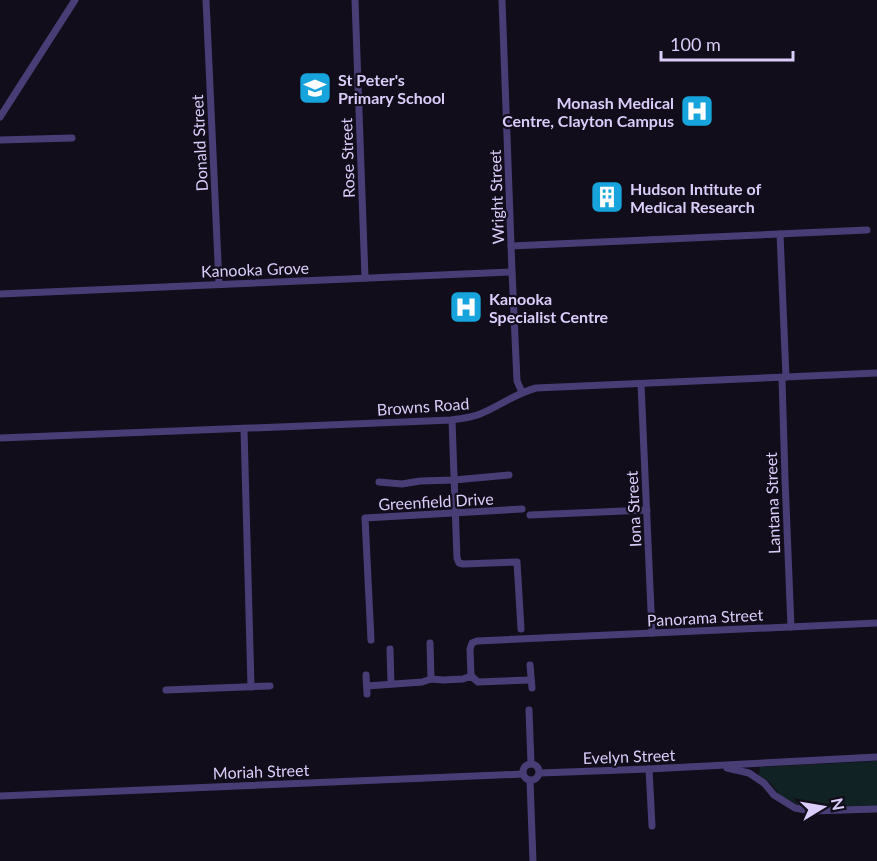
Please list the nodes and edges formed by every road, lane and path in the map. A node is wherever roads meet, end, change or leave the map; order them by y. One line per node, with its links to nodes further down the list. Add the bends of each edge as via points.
1 (75, 0): 5 (street)
2 (206, 0): 13 (street, Donald Street)
3 (355, 0): 12 (street, Rose Street)
4 (502, 0): 10 (street, Wright Street)
5 (0, 117)
6 (72, 138): 7 (street)
7 (0, 140)
8 (867, 230): 9 (street)
9 (780, 234): 10 (street); 16 (street, Lantana Street)
10 (511, 246): 11 (street, Wright Street)
11 (512, 272): 12 (street, Kanooka Grove); 18 (street, Wright Street, via 517,381)
12 (365, 278): 13 (street, Kanooka Grove)
13 (219, 284): 14 (street, Kanooka Grove)
14 (0, 294)
15 (877, 374): 16 (street, Browns Road)
16 (784, 377): 17 (street, Browns Road); 30 (street, Lantana Street)
17 (642, 384): 18 (street, Browns Road, via 536,388); 26 (street, Iona Street)
18 (522, 392): 19 (street, Browns Road, via 481,414)
19 (452, 420): 20 (street, Browns Road); 23 (street)
20 (244, 429): 21 (street, Browns Road); 42 (street)
21 (0, 438)
22 (509, 475): 23 (street)
23 (454, 480): 24 (street); 27 (street)
24 (379, 482)
25 (522, 509): 27 (street, Greenfield Drive)
26 (647, 510): 28 (street); 32 (street, Iona Street)
27 (455, 514): 31 (street, via 459,562 517,562); 33 (street, Greenfield Drive, via 365,518)
28 (530, 515)
29 (877, 623): 30 (street, Panorama Street)
30 (791, 627): 32 (street, Panorama Street)
31 (521, 629)
32 (652, 633): 38 (street, Panorama Street, via 477,641 470,649)
33 (371, 640)
34 (430, 643): 39 (street)
35 (390, 649): 40 (street)
36 (531, 665): 38 (street, via 532,684 478,682)
37 (366, 675): 40 (street, via 367,690)
38 (471, 676): 39 (street)
39 (431, 679): 40 (street)
40 (391, 684)
41 (270, 686): 42 (street)
42 (251, 687): 43 (street)
43 (166, 690)
44 (530, 710): 46 (street)
45 (877, 757): 47 (street, Evelyn Street)
46 (531, 764): 49 (street); 50 (street)
47 (719, 766): 48 (street, Evelyn Street); 53 (street, Evelyn Street, via 749,773 795,808 810,812)
48 (649, 769): 49 (street, Evelyn Street); 54 (street)
49 (540, 773): 51 (street)
50 (523, 774): 51 (street); 52 (street, Moriah Street)
51 (530, 781): 55 (street)
52 (0, 796)
53 (877, 809)
54 (652, 826)
55 (533, 861)

